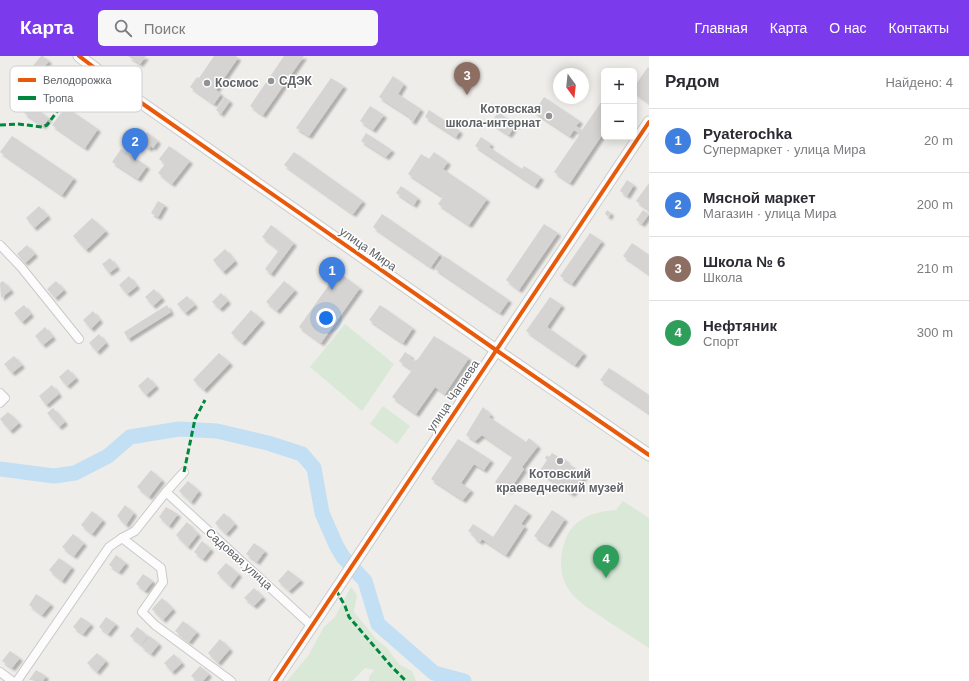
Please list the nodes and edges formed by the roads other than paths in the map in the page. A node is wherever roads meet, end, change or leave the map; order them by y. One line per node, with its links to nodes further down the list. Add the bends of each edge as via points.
1 (79, 56): 2 (street, улица Мира)
2 (92, 66)
3 (142, 104): 7 (street, улица Мира)
4 (649, 122): 7 (street, улица Чапаева)
5 (0, 245): 6 (street)
6 (79, 339)
7 (496, 350): 8 (street, улица Мира); 12 (street, улица Чапаева)
8 (649, 455)
9 (184, 472): 10 (street)
10 (166, 492): 11 (street, via 135,531); 12 (street, Садовая улица)
11 (122, 538): 15 (street, via 110,547); 16 (street, via 161,568 163,582 142,612 155,625)
12 (312, 626): 17 (street, улица Чапаева)
13 (0, 672): 14 (street)
14 (12, 681)
15 (17, 681)
16 (231, 681)
17 (276, 681)

